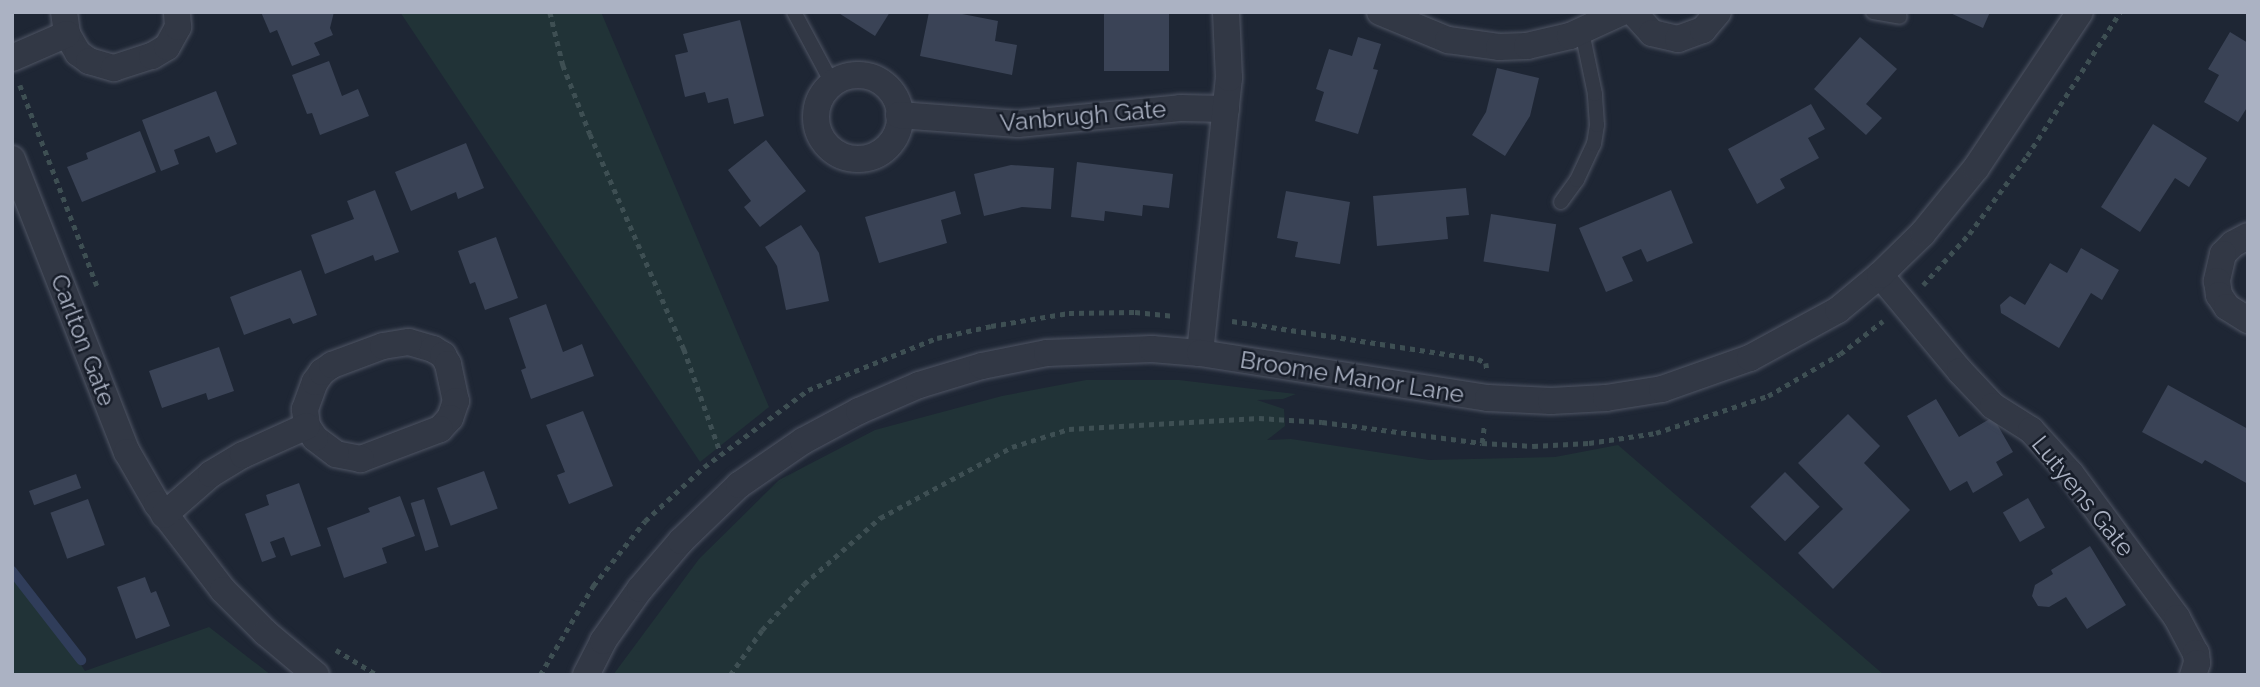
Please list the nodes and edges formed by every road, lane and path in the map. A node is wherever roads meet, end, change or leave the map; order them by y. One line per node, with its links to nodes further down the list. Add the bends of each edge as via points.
1 (177, 12): 12 (street, via 178,27 167,47 119,67 89,61 78,53)
2 (550, 12): 29 (path, via 590,134 684,349)
3 (794, 12): 15 (lane)
4 (1226, 12): 16 (street)
5 (1380, 12): 13 (street, via 1448,40 1499,47 1548,42)
6 (1622, 12): 13 (street)
7 (1633, 12): 8 (street, via 1652,33 1678,39 1703,30)
8 (1718, 12)
9 (1873, 12): 11 (lane)
10 (2080, 12): 21 (street, Broome Manor Lane, via 1976,168 1923,233)
11 (1900, 17)
12 (65, 23): 14 (street)
13 (1582, 32): 19 (lane, via 1597,125 1594,144)
14 (15, 68): 22 (path)
15 (832, 83): 17 (street, via 858,74 872,77 894,94); 17 (street, via 816,106 815,120 818,133 836,154 864,159 877,155 896,135)
16 (1226, 109): 17 (street, Vanbrugh Gate, via 1180,108 1017,124); 23 (street)
17 (899, 115)
18 (12, 159): 30 (street, Carlton Gate, via 127,452)
19 (1561, 202)
20 (2248, 236): 24 (street, via 2223,254 2217,281 2227,307)
21 (1880, 275): 26 (street, Broome Manor Lane, via 1838,310 1791,338 1750,358 1662,389 1606,398); 36 (street, Lutyens Gate, via 1985,397 2031,430 2071,474 2176,618 2196,653)
22 (101, 297)
23 (1204, 318): 25 (street); 26 (path, via 1478,359 1486,363); 29 (path, via 1069,313 937,338 808,390)
24 (2248, 320)
25 (1200, 352): 26 (street, Broome Manor Lane); 35 (street, Broome Manor Lane, via 1105,349 1047,353 919,385 836,423 739,485 681,541 603,641)
26 (1488, 398): 28 (path)
27 (307, 425): 27 (street, via 310,391 332,365 383,346 409,342 433,349 448,364 456,401 450,418 433,432 368,458 353,459 325,447); 30 (street, via 211,474)
28 (1482, 443)
29 (720, 454): 34 (path, via 645,521 593,586)
30 (164, 515): 32 (street, Carlton Gate, via 223,590)
31 (331, 647): 33 (path)
32 (316, 675)
33 (377, 675)
34 (540, 675)
35 (586, 675)
36 (2193, 675)

